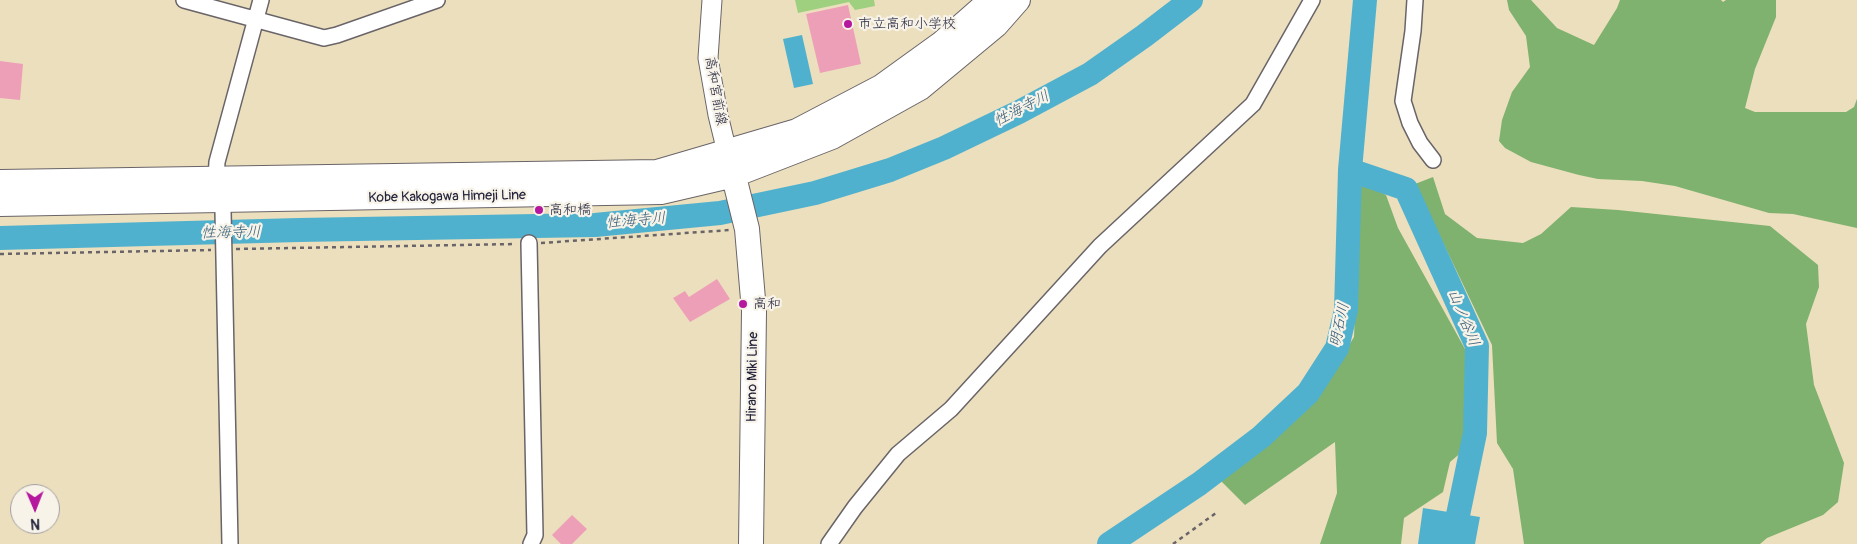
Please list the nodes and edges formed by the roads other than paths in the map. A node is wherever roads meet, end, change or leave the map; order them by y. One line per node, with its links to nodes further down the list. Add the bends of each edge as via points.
1 (184, 0): 9 (street)
2 (262, 0): 9 (street)
3 (437, 0): 9 (street, via 324,38)
4 (712, 0): 10 (street, 高和宮前線, via 708,58)
5 (991, 0): 10 (main road, Kobe Kakogawa Himeji Line, via 942,43 881,87 797,131)
6 (1018, 0): 13 (main road, Kobe Kakogawa Himeji Line, via 996,25 920,88)
7 (1312, 0): 20 (street, via 1253,104 1100,246 950,409 898,454)
8 (1414, 0): 11 (street, via 1403,101 1420,143)
9 (256, 19): 14 (street, via 217,162)
10 (727, 152): 13 (main road, Hirano Miki Line); 14 (main road, Kobe Kakogawa Himeji Line, via 657,172)
11 (1433, 160)
12 (0, 182): 14 (main road, Kobe Kakogawa Himeji Line)
13 (736, 185): 14 (main road, Kobe Kakogawa Himeji Line, via 661,192); 19 (main road, Hirano Miki Line, via 747,229 754,311)
14 (220, 197): 15 (main road, Kobe Kakogawa Himeji Line); 17 (street, via 224,249)
15 (0, 204)
16 (529, 243): 18 (street, via 535,535)
17 (230, 544)
18 (531, 544)
19 (751, 544)
20 (828, 544)

